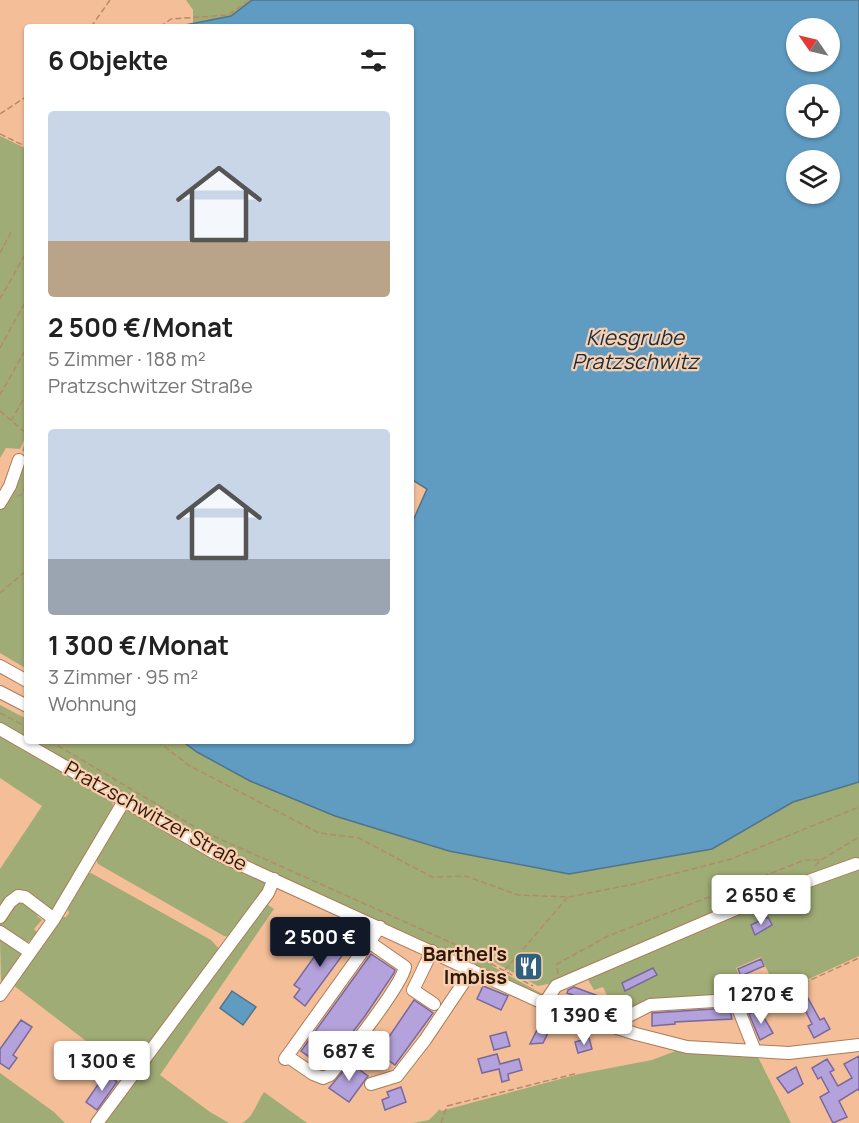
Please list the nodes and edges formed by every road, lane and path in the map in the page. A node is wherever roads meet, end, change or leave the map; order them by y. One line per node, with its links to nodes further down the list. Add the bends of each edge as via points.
1 (110, 0): 3 (path)
2 (250, 0): 4 (path, via 228,15 171,19)
3 (93, 24)
4 (164, 24)
5 (24, 98): 6 (path)
6 (0, 114)
7 (0, 134): 8 (path)
8 (24, 146)
9 (11, 232): 10 (path)
10 (0, 253)
11 (24, 256): 12 (path)
12 (0, 298)
13 (24, 304): 14 (path)
14 (0, 348)
15 (24, 352): 16 (path)
16 (0, 396)
17 (24, 398): 19 (path)
18 (0, 411): 19 (path)
19 (11, 421): 20 (path)
20 (24, 432)
21 (19, 460): 22 (street)
22 (0, 503)
23 (24, 573): 24 (path)
24 (0, 593)
25 (0, 666): 26 (street)
26 (24, 679)
27 (0, 692): 28 (street)
28 (24, 704)
29 (0, 713): 30 (path)
30 (24, 725)
31 (0, 729): 32 (street, Pratzschwitzer Straße)
32 (24, 743)
33 (26, 744): 36 (street, Pratzschwitzer Straße)
34 (55, 744): 53 (path, via 200,830 362,901)
35 (161, 744): 43 (path, via 190,766 319,833 359,838 432,877 466,876 518,895)
36 (124, 801): 42 (street, Pratzschwitzer Straße, via 213,852); 45 (street)
37 (859, 807): 43 (path, via 731,859)
38 (859, 837): 39 (path)
39 (821, 860): 41 (path); 54 (path, via 805,860 608,936 557,964)
40 (856, 864): 59 (street, via 764,897 556,986)
41 (813, 868)
42 (274, 879): 46 (street, Pratzschwitzer Straße); 65 (street, via 268,893)
43 (569, 897): 53 (path)
44 (0, 917): 45 (street, via 18,896)
45 (54, 918): 50 (street)
46 (380, 927): 48 (street); 49 (street, Pratzschwitzer Straße)
47 (0, 932): 50 (street)
48 (369, 942): 48 (street, via 286,1058 323,1078 330,1075 404,973 405,967)
49 (432, 951): 52 (street, Pratzschwitzer Straße); 58 (street, via 412,990)
50 (30, 952): 57 (street)
51 (859, 958): 55 (path)
52 (472, 970): 59 (street, Pratzschwitzer Straße); 64 (street, via 397,1076)
53 (505, 970): 56 (path)
54 (558, 975)
55 (795, 987)
56 (538, 988)
57 (0, 995)
58 (434, 1004)
59 (544, 1004): 60 (street, Pratzschwitzer Straße)
60 (611, 1025): 62 (street, Pratzschwitzer Straße, via 687,1047); 62 (street, via 650,1005 731,1000)
61 (859, 1045): 62 (street, Pratzschwitzer Straße, via 789,1053)
62 (755, 1051)
63 (578, 1073): 66 (path, via 447,1106)
64 (371, 1084)
65 (97, 1123)
66 (441, 1123)

